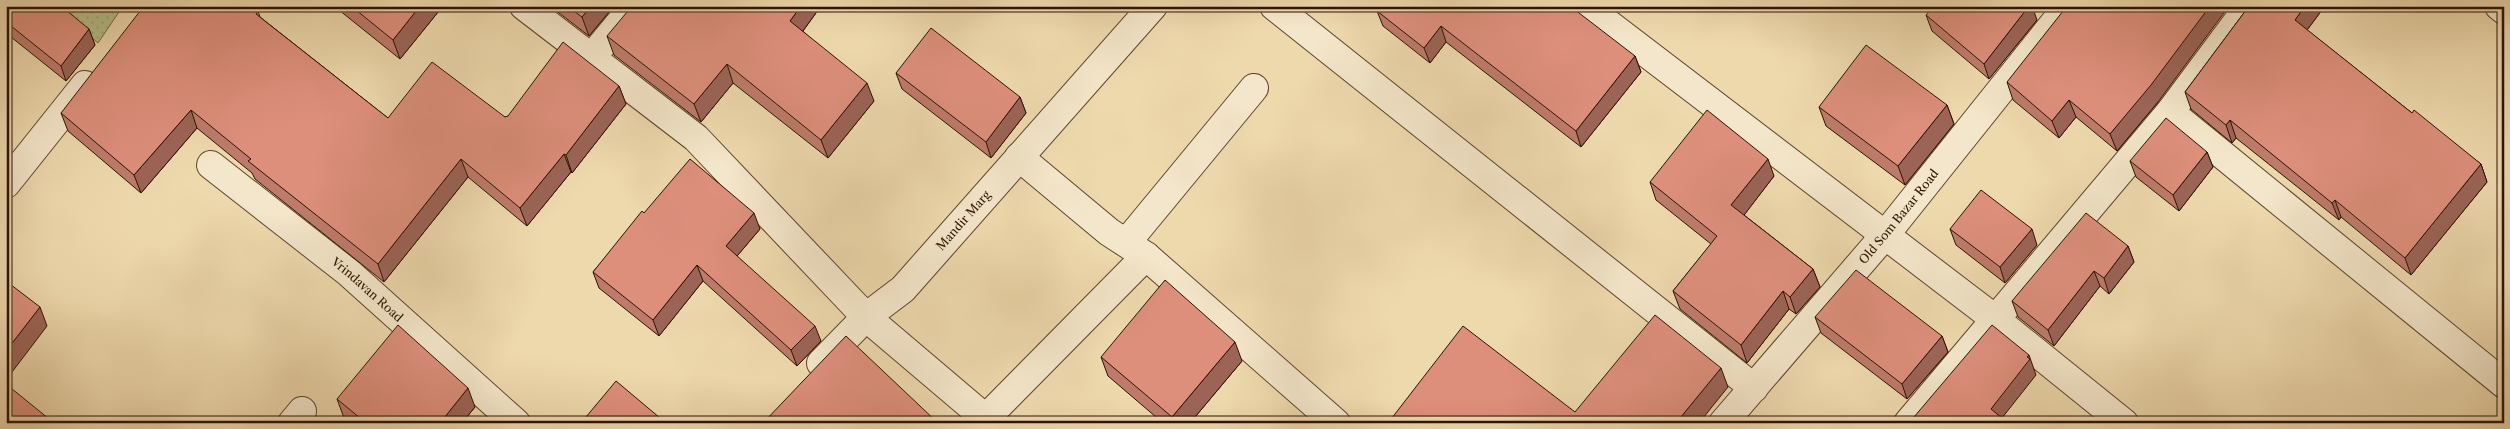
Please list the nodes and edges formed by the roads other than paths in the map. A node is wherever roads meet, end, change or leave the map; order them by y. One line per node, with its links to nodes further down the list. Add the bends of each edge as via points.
1 (524, 6): 10 (street)
2 (634, 6): 10 (street)
3 (1153, 6): 14 (street, Mandir Marg)
4 (1274, 6): 23 (street)
5 (1584, 6): 17 (street)
6 (2068, 6): 17 (street, Old Som Bazar Road)
7 (2249, 6): 13 (street)
8 (2498, 6): 9 (street)
9 (2504, 10)
10 (591, 58): 19 (street, via 696,138)
11 (103, 62): 16 (street)
12 (1254, 88): 18 (street)
13 (2170, 112): 20 (street); 22 (street)
14 (1019, 157): 18 (street, via 1109,232); 19 (street, Mandir Marg, via 903,289)
15 (211, 165): 25 (street, Vrindavan Road, via 349,273)
16 (6, 184)
17 (1885, 235): 20 (street); 23 (street, Old Som Bazar Road)
18 (1137, 249): 24 (street); 26 (street)
19 (866, 318): 21 (street, Mandir Marg); 24 (street)
20 (1995, 319): 28 (street); 29 (street)
21 (804, 381)
22 (2504, 384)
23 (1754, 388): 27 (street, Old Som Bazar Road)
24 (983, 421)
25 (516, 423)
26 (1336, 423)
27 (1723, 423)
28 (1908, 423)
29 (2124, 423)

